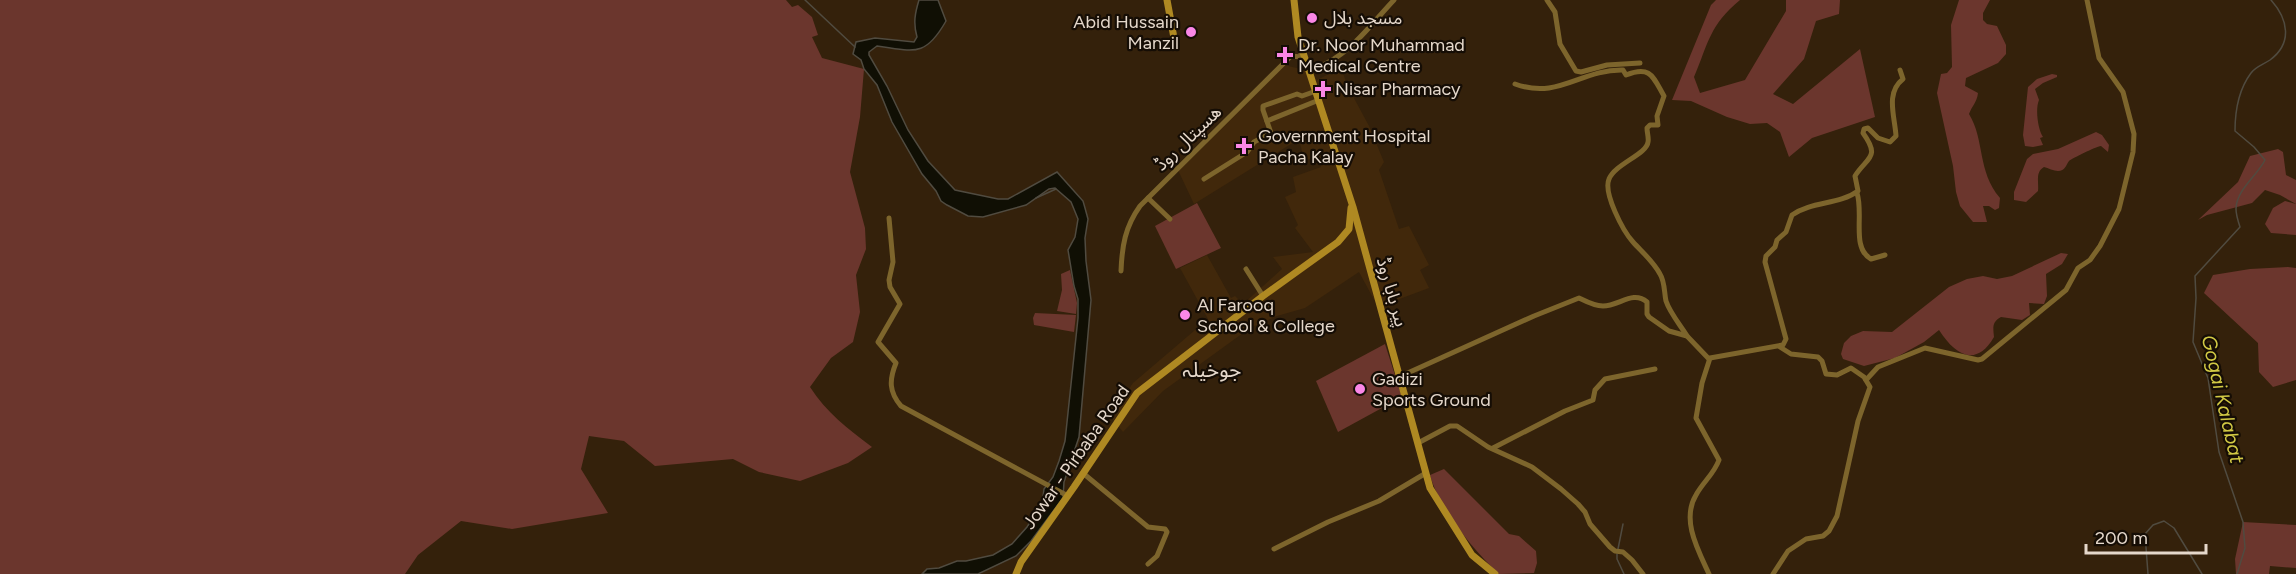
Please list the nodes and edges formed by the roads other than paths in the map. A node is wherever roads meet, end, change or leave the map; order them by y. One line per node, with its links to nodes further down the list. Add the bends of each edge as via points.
1 (1167, 0): 6 (main road)
2 (1294, 0): 7 (main road, پیر بابا روڈ)
3 (1394, 0): 10 (street, via 1330,62)
4 (1547, 0): 8 (street, via 1555,12 1560,44 1576,71)
5 (2087, 0): 34 (street, via 2099,58 2122,92 2134,134 2119,209 2100,246 2078,268 2066,290 1982,359 1925,348 1878,367)
6 (1174, 38)
7 (1301, 46): 10 (main road, پیر بابا روڈ); 19 (street, ھسپتال روڈ, via 1301,57 1291,56)
8 (1640, 63)
9 (1900, 70): 18 (street, via 1903,79 1895,87 1892,104 1895,138 1885,142 1864,129 1871,155 1855,176)
10 (1309, 71): 12 (main road, پیر بابا روڈ)
11 (1515, 84): 29 (street, via 1543,90 1609,69 1623,70 1626,75 1646,71 1653,76 1664,96 1658,125 1647,128 1648,145 1625,161 1608,180 1608,195 1626,232 1660,274 1667,304)
12 (1316, 91): 13 (street); 14 (main road, پیر بابا روڈ)
13 (1302, 96): 15 (street); 16 (street, via 1297,94 1263,106)
14 (1319, 100): 15 (street); 20 (main road, پیر بابا روڈ)
15 (1301, 107): 16 (street)
16 (1267, 121): 17 (street, via 1270,135 1254,142 1247,152)
17 (1204, 179)
18 (1857, 193): 25 (street, via 1861,220 1858,235 1863,252 1872,259); 30 (street, via 1792,215 1786,232 1766,256 1786,339)
19 (1148, 198): 22 (street); 27 (street, ھسپتال روڈ, via 1126,232)
20 (1351, 202): 23 (main road); 24 (main road, پیر بابا روڈ)
21 (889, 218): 39 (street, via 893,262 889,280 900,304 879,342 896,363 891,375 894,399 900,406)
22 (1170, 219)
23 (1344, 235): 24 (main road); 28 (main road, Jowar - Pirbaba Road)
24 (1361, 236): 33 (main road, پیر بابا روڈ)
25 (1885, 255)
26 (1246, 269): 28 (street)
27 (1121, 272)
28 (1263, 296): 38 (main road, Jowar - Pirbaba Road, via 1137,393)
29 (1688, 336): 31 (street); 33 (street, via 1660,326 1647,314 1647,302 1638,297 1606,306 1579,298)
30 (1780, 347): 31 (street); 34 (street, via 1791,354 1818,357 1826,374 1837,375 1851,368)
31 (1709, 359): 45 (street, via 1696,417 1719,460 1696,495 1690,523)
32 (1655, 369): 36 (street, via 1605,379 1595,390 1593,400)
33 (1401, 376): 35 (main road, پیر بابا روڈ)
34 (1866, 380): 46 (street, via 1870,387 1858,421 1837,516 1823,536 1806,539 1788,551)
35 (1418, 443): 36 (street, via 1457,426); 37 (main road, پیر بابا روڈ)
36 (1493, 448): 44 (street, via 1532,467 1561,489 1585,512 1594,529)
37 (1426, 472): 40 (street, via 1379,501); 43 (main road, پیر بابا روڈ, via 1430,488 1472,555)
38 (1084, 474): 39 (main road, Jowar - Pirbaba Road); 41 (street, via 1148,527 1165,529 1156,555)
39 (1065, 494): 42 (main road, Jowar - Pirbaba Road)
40 (1274, 549)
41 (1148, 564)
42 (1016, 574)
43 (1495, 574)
44 (1643, 574)
45 (1709, 574)
46 (1773, 574)

